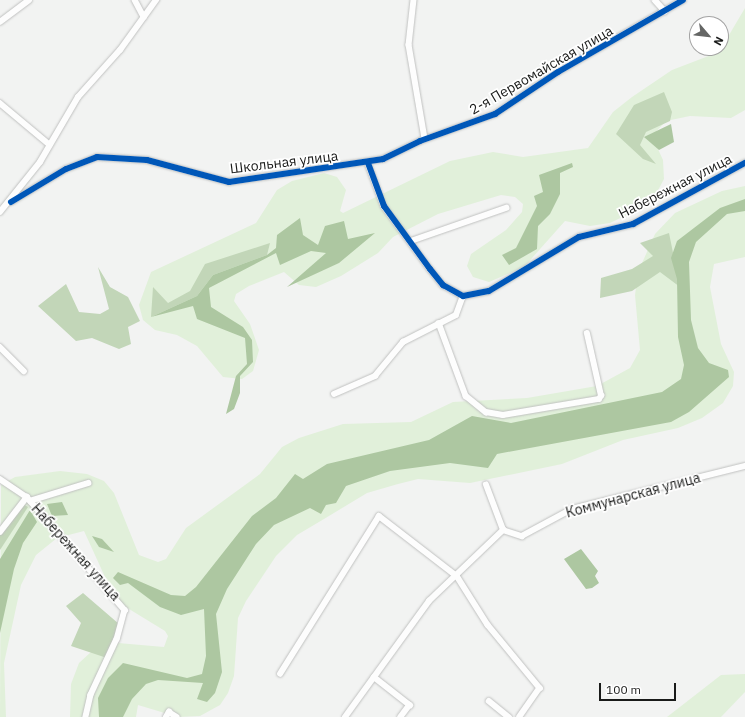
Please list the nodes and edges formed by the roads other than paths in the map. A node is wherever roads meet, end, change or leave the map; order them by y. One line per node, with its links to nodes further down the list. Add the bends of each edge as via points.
1 (29, 0): 9 (street)
2 (135, 0): 8 (street)
3 (156, 0): 8 (street, Школьная улица)
4 (414, 0): 11 (street, via 408,45)
5 (655, 0): 7 (street)
6 (683, 0): 7 (street, 2-я Первомайская улица)
7 (665, 11): 11 (street, 2-я Первомайская улица, via 558,72 495,114)
8 (144, 17): 12 (street, Школьная улица, via 78,97)
9 (0, 22)
10 (0, 103): 12 (street)
11 (425, 139): 13 (street, 2-я Первомайская улица)
12 (50, 145): 16 (street, Школьная улица)
13 (383, 159): 14 (street, Школьная улица)
14 (368, 163): 16 (street, Школьная улица, via 229,182 147,160 97,156 66,169); 19 (street, via 384,206)
15 (745, 163): 20 (street, Набережная улица, via 633,224 579,237 489,291)
16 (11, 202): 18 (street, Школьная улица)
17 (506, 208): 19 (street)
18 (0, 212)
19 (411, 241): 20 (street, via 443,285)
20 (463, 296): 21 (street, via 456,315)
21 (439, 323): 22 (street, via 466,396 486,412 503,415 599,399 602,396); 25 (street, via 403,342 375,376)
22 (587, 334)
23 (0, 347): 24 (street)
24 (24, 371)
25 (334, 394)
26 (745, 466): 31 (street, Коммунарская улица, via 572,509 522,536)
27 (0, 479): 30 (street)
28 (88, 483): 30 (street)
29 (486, 485): 31 (street)
30 (28, 499): 32 (street, Набережная улица); 37 (street, Набережная улица, via 125,610 117,639 91,695)
31 (503, 530): 33 (street)
32 (0, 532)
33 (457, 576): 34 (street, via 379,516); 35 (street, via 429,601); 43 (street, via 488,626 540,688)
34 (280, 674)
35 (374, 677): 40 (street); 41 (street, via 410,705)
36 (490, 701): 42 (street)
37 (86, 717)
38 (166, 717): 39 (street, via 169,712)
39 (177, 717)
40 (344, 717)
41 (401, 717)
42 (509, 717)
43 (520, 717)

